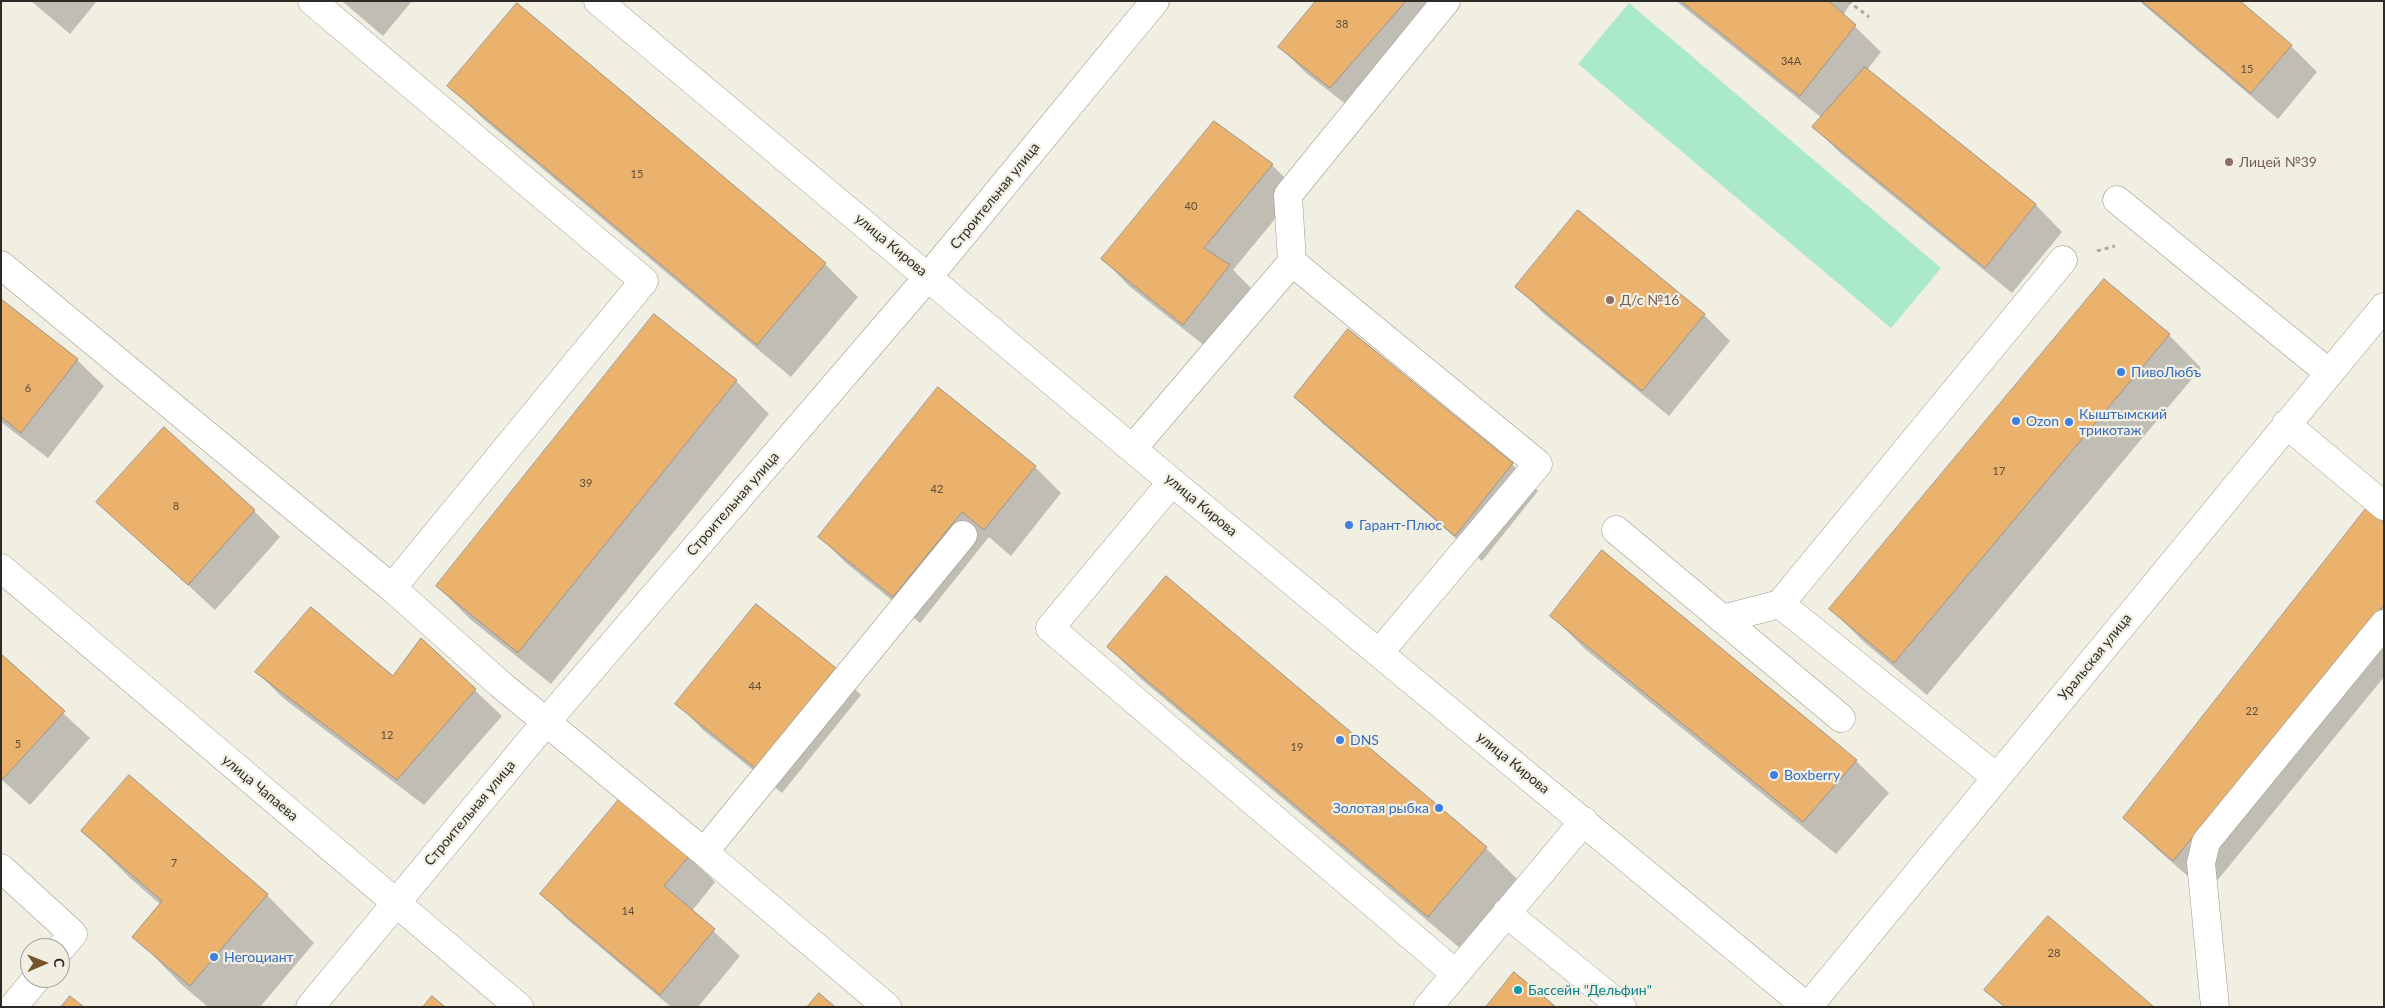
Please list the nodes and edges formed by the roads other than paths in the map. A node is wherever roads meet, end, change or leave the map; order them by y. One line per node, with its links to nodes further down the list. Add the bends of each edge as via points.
1 (312, 1): 19 (street, via 644,280)
2 (598, 1): 9 (street, улица Кирова)
3 (1155, 1): 9 (street, Строительная улица)
4 (1446, 1): 7 (street, via 1288,195)
5 (2117, 200): 11 (street)
6 (2063, 260): 20 (street)
7 (1292, 262): 13 (street); 23 (street, via 1538,464)
8 (1, 264): 19 (street)
9 (928, 277): 13 (street, улица Кирова); 25 (street, Строительная улица)
10 (2384, 307): 11 (street, Уральская улица)
11 (2329, 373): 12 (street, Уральская улица)
12 (2286, 424): 15 (street); 26 (street, Уральская улица)
13 (1133, 448): 14 (street, улица Кирова)
14 (1172, 482): 23 (street, улица Кирова); 33 (street, via 1050,628)
15 (2384, 506)
16 (1616, 530): 21 (street)
17 (964, 535): 28 (street)
18 (1, 568): 30 (street, улица Чапаева)
19 (392, 588): 25 (street)
20 (1780, 604): 21 (street); 26 (street)
21 (1722, 619): 24 (street)
22 (2384, 624): 42 (street, via 2206,842 2201,863)
23 (1379, 653): 27 (street, улица Кирова)
24 (1841, 718)
25 (546, 722): 28 (street); 30 (street, Строительная улица)
26 (1996, 777): 41 (street, Уральская улица)
27 (1584, 821): 31 (street); 41 (street, улица Кирова)
28 (704, 852): 38 (street)
29 (1, 868): 32 (street, via 72,934)
30 (395, 903): 36 (street, Строительная улица); 37 (street, улица Чапаева)
31 (1506, 913): 33 (street); 40 (street)
32 (69, 938)
33 (1456, 974): 39 (street)
34 (29, 988): 35 (street)
35 (13, 1007)
36 (310, 1007)
37 (518, 1007)
38 (887, 1007)
39 (1428, 1007)
40 (1622, 1007)
41 (1807, 1007)
42 (2215, 1007)

